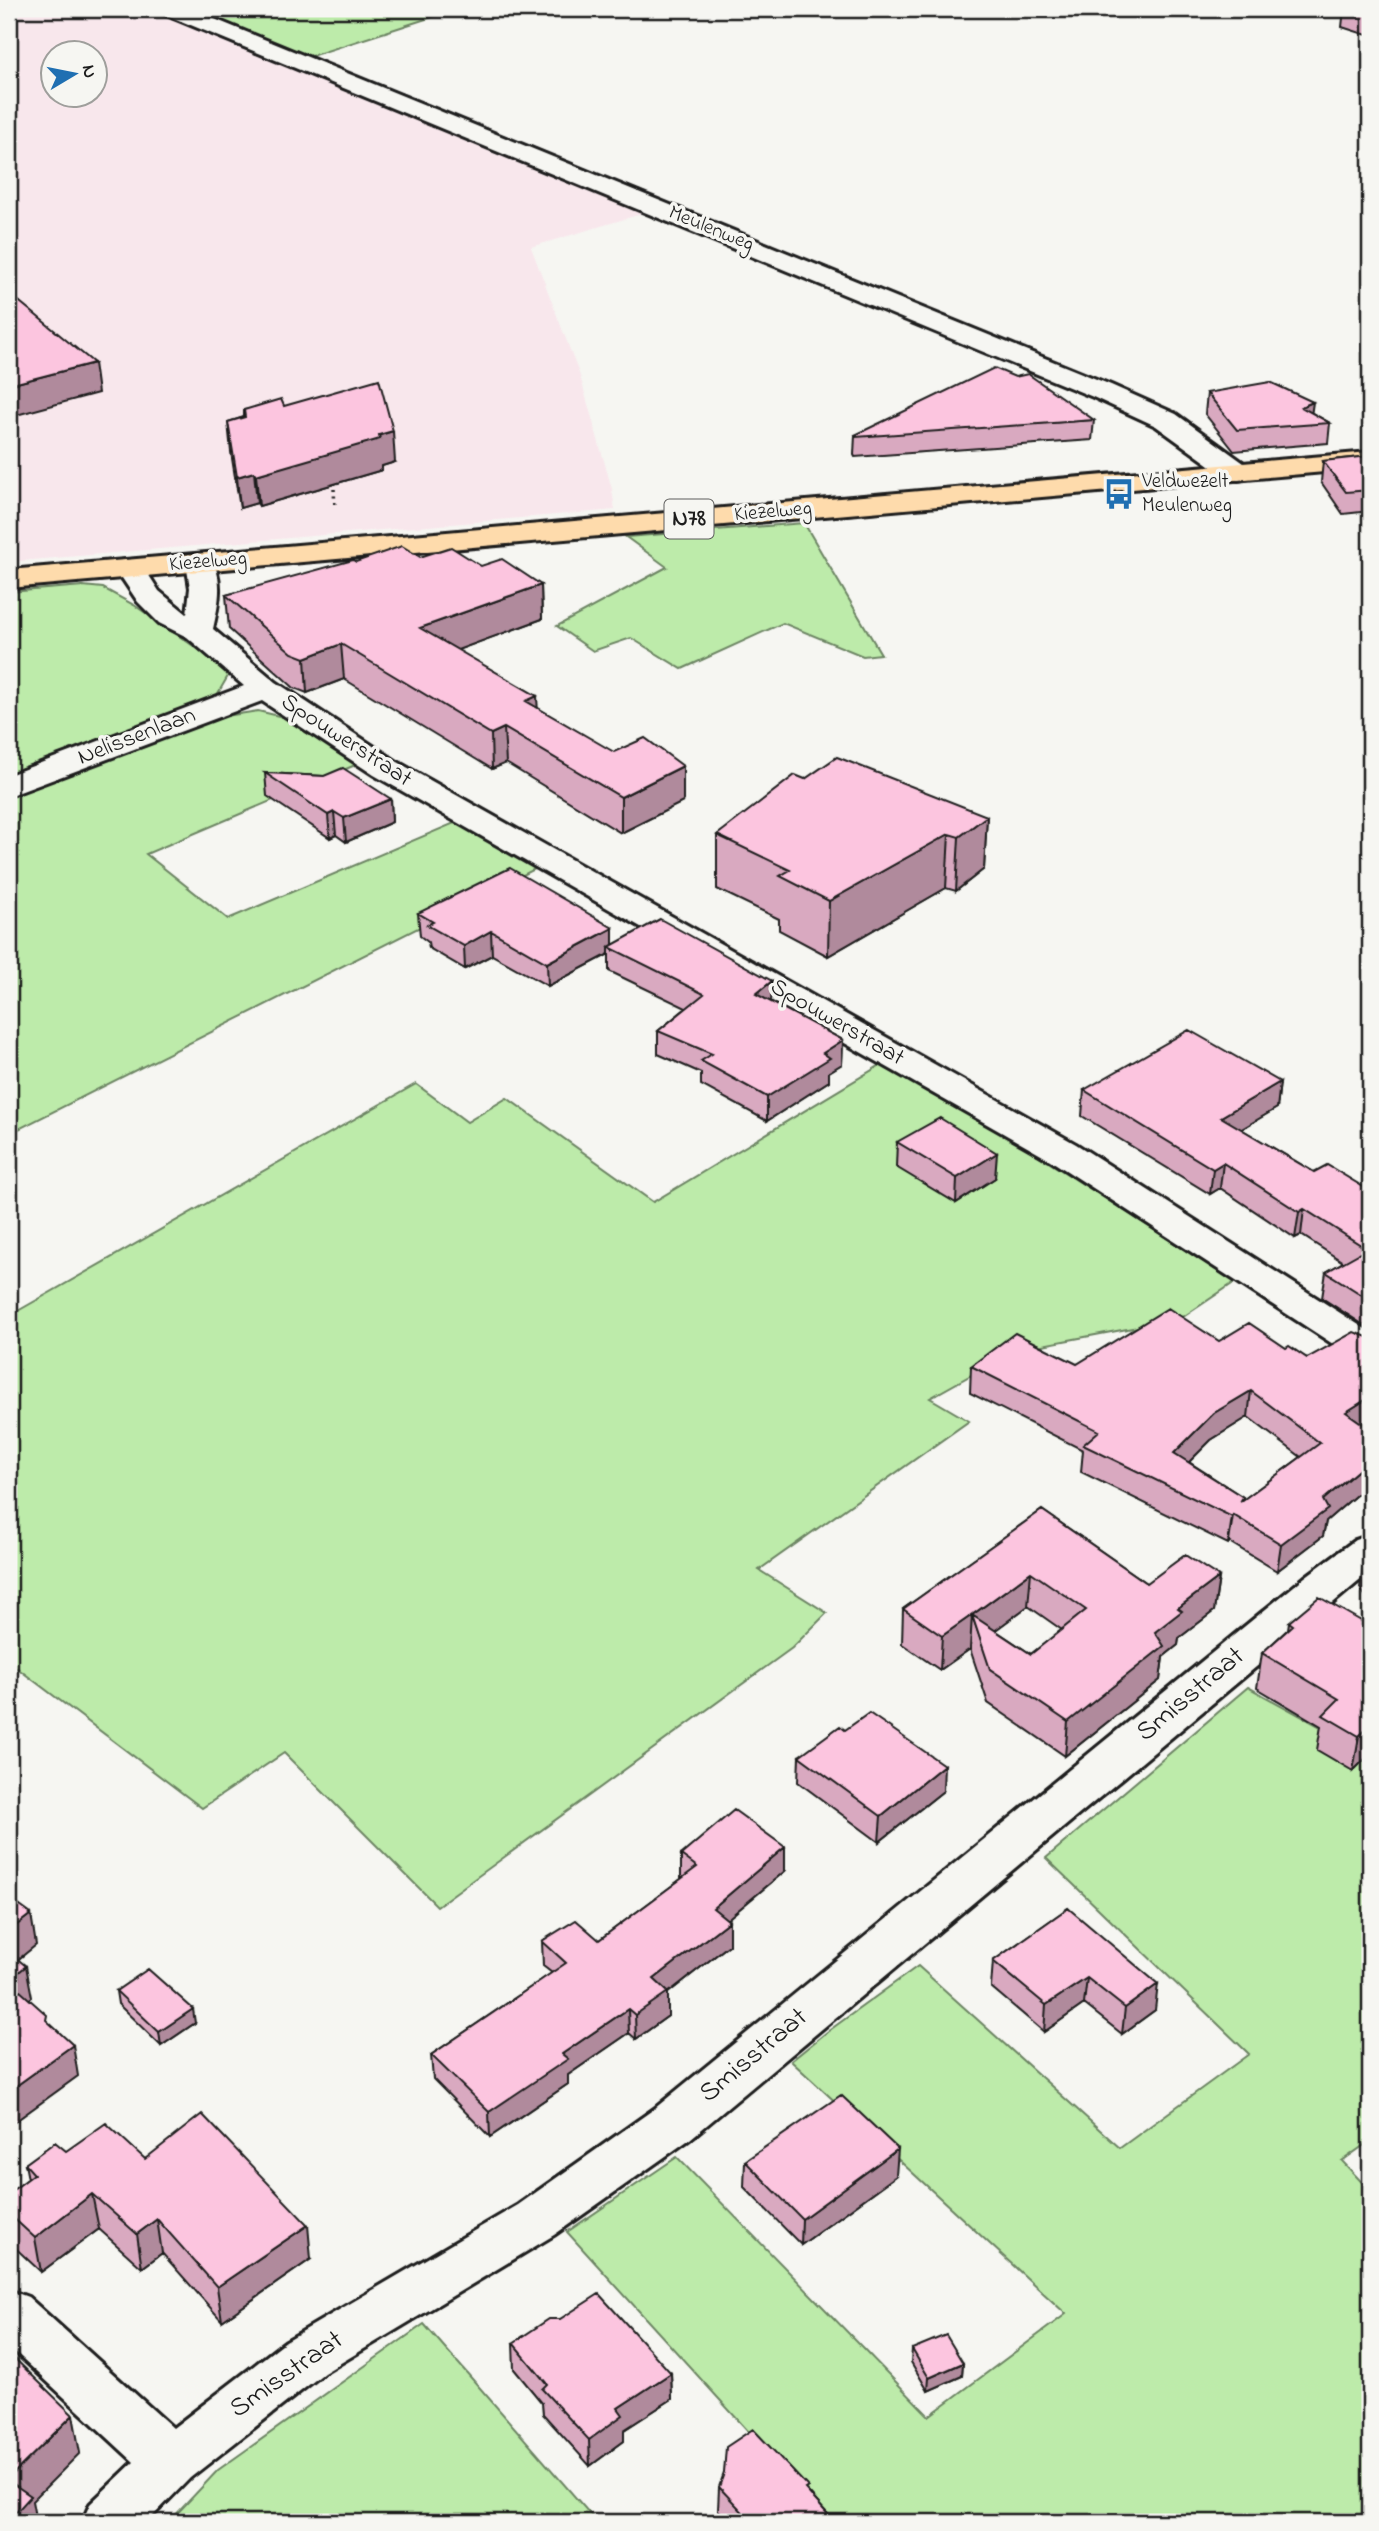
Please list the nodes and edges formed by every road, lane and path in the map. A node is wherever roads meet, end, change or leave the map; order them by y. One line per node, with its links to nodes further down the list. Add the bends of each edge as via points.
1 (172, 9): 3 (street, Meulenweg, via 1102,391 1166,419)
2 (1370, 460): 3 (main road, Kiezelweg / N78)
3 (1238, 472): 6 (main road, Kiezelweg / N78)
4 (334, 489): 5 (path)
5 (335, 508)
6 (200, 563): 7 (main road, Kiezelweg / N78); 9 (street, via 205,598)
7 (131, 569): 8 (main road, Kiezelweg / N78); 9 (street, Spouwerstraat, via 169,617)
8 (9, 579)
9 (198, 631): 10 (street, Spouwerstraat)
10 (265, 689): 11 (street, Nelissenlaan); 12 (street, Spouwerstraat, via 385,768 1063,1152)
11 (9, 786)
12 (1370, 1350)
13 (1370, 1550): 15 (street, Smisstraat, via 672,2124 536,2220 305,2357)
14 (9, 2313): 15 (street)
15 (171, 2460): 16 (street, Smisstraat)
16 (110, 2522)

